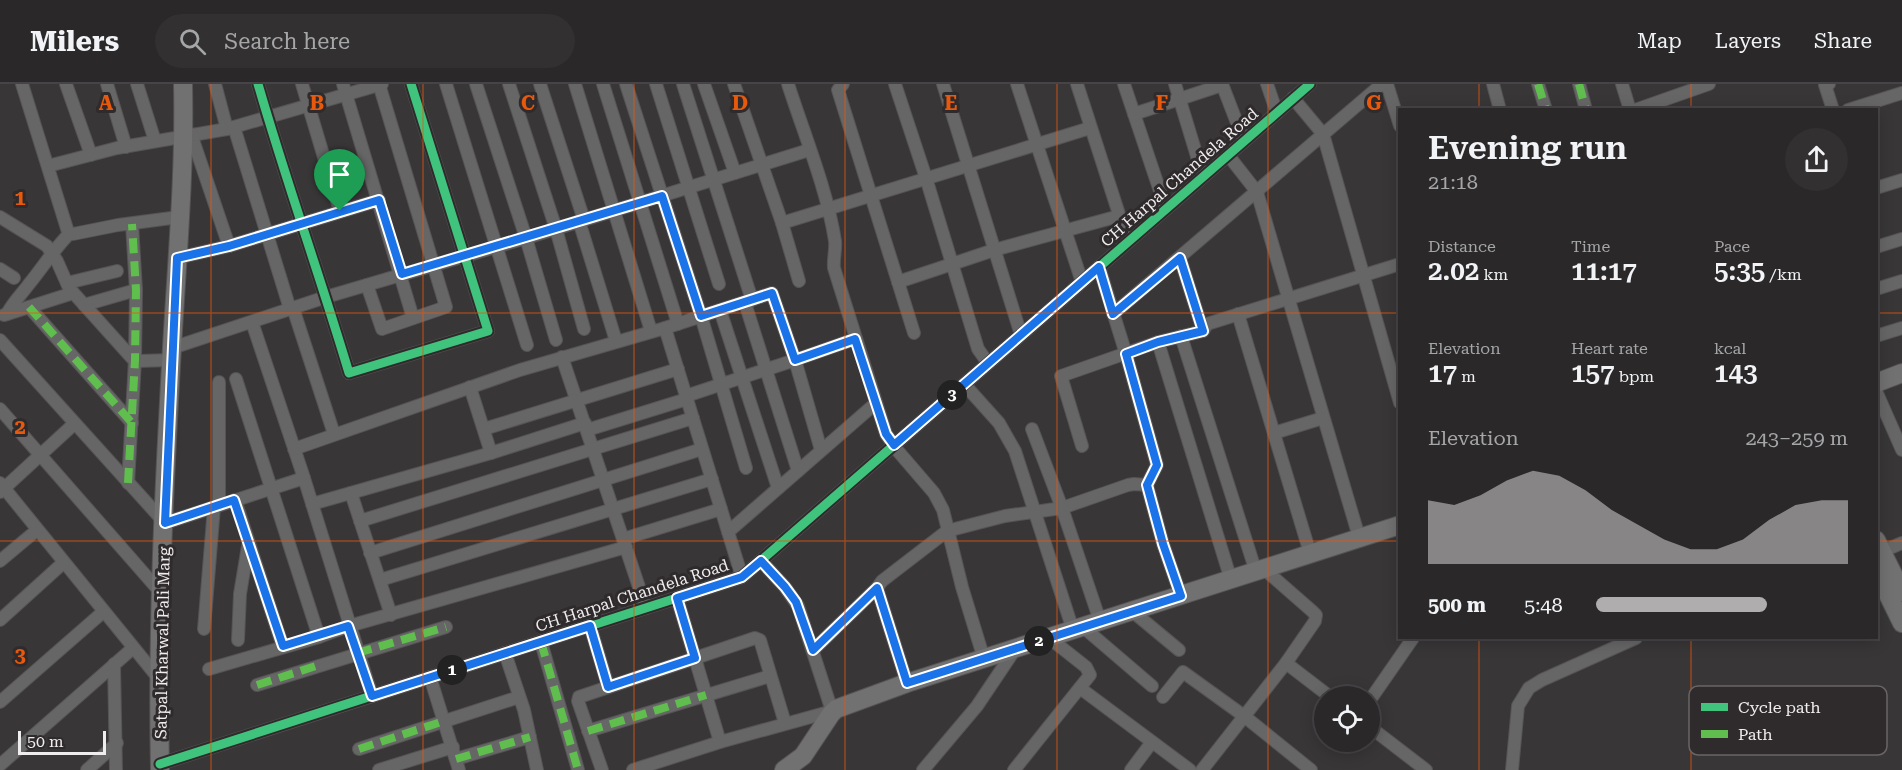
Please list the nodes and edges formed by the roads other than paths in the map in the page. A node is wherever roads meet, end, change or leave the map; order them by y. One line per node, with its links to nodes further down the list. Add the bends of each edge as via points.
1 (22, 84): 70 (street)
2 (66, 84): 66 (street)
3 (106, 84): 64 (street)
4 (137, 84): 61 (street)
5 (183, 84): 60 (street, Satpal Kharwal Pali Marg)
6 (215, 84): 57 (street)
7 (258, 84): 55 (street)
8 (302, 84): 45 (street)
9 (380, 84): 41 (street); 110 (street)
10 (411, 84): 106 (street)
11 (446, 84): 102 (street)
12 (476, 84): 98 (street)
13 (509, 84): 94 (street)
14 (540, 84): 90 (street)
15 (575, 84): 86 (street)
16 (603, 84): 82 (street)
17 (626, 84): 79 (street)
18 (656, 84): 77 (street)
19 (683, 84): 74 (street)
20 (705, 84): 71 (street)
21 (734, 84): 68 (street)
22 (788, 84): 65 (street)
23 (843, 84): 80 (street, via 838,90)
24 (895, 84): 73 (street)
25 (943, 84): 69 (street)
26 (1017, 84): 63 (street)
27 (1077, 84): 58 (street)
28 (1124, 84): 54 (street)
29 (1175, 84): 44 (street)
30 (1222, 84): 44 (street); 62 (street)
31 (1267, 84): 53 (street)
32 (1310, 84): 43 (street, CH Harpal Chandela Road)
33 (1382, 84): 59 (street)
34 (1387, 84): 56 (street)
35 (1493, 84): 46 (street)
36 (1539, 84): 47 (street)
37 (1579, 84): 48 (street)
38 (1622, 84): 49 (street)
39 (1709, 84): 50 (street)
40 (1829, 84): 51 (street, via 1825,85)
41 (345, 89): 45 (street); 81 (street)
42 (1902, 93): 52 (street)
43 (1293, 98): 53 (street, CH Harpal Chandela Road); 59 (street)
44 (1180, 99): 54 (street); 72 (street)
45 (308, 106): 55 (street); 85 (street)
46 (1499, 108)
47 (1545, 108)
48 (1586, 108)
49 (1629, 108)
50 (1641, 108)
51 (1832, 108)
52 (1854, 108)
53 (1277, 112): 62 (street, CH Harpal Chandela Road)
54 (1134, 114): 84 (street)
55 (267, 118): 57 (street); 93 (street)
56 (1398, 120)
57 (231, 128): 60 (street); 97 (street)
58 (1090, 128): 63 (street); 87 (street)
59 (1323, 134): 78 (street); 116 (street)
60 (188, 135): 61 (street); 89 (street, Satpal Kharwal Pali Marg); 101 (street)
61 (155, 141): 64 (street)
62 (1244, 141): 67 (street, CH Harpal Chandela Road)
63 (1036, 144): 69 (street); 95 (street)
64 (126, 147): 66 (street)
65 (809, 150): 68 (street); 83 (street)
66 (91, 155): 70 (street)
67 (1228, 155): 72 (street, CH Harpal Chandela Road); 78 (street)
68 (761, 165): 71 (street); 91 (street)
69 (969, 165): 73 (street); 104 (street)
70 (48, 166): 96 (street)
71 (735, 173): 74 (street)
72 (1203, 176): 84 (street, CH Harpal Chandela Road)
73 (926, 178): 80 (street); 109 (street)
74 (713, 180): 77 (street); 129 (street)
75 (1902, 180): 76 (street)
76 (1878, 187)
77 (689, 188): 79 (street); 122 (street)
78 (1257, 192): 108 (street); 128 (street)
79 (662, 196): 82 (street); 137 (street)
80 (870, 196): 83 (street); 120 (street)
81 (379, 200): 85 (street); 115 (street)
82 (641, 202): 86 (street); 140 (street)
83 (828, 209): 91 (street); 150 (street, via 835,244 834,268)
84 (1166, 209): 100 (street, CH Harpal Chandela Road)
85 (340, 211): 93 (street)
86 (614, 211): 90 (street); 144 (street)
87 (1119, 216): 95 (street); 100 (street)
88 (0, 217): 105 (street)
89 (179, 217): 92 (street); 107 (street, Satpal Kharwal Pali Marg)
90 (582, 221): 94 (street); 153 (street)
91 (782, 223): 118 (street)
92 (132, 224): 96 (street); 126 (street)
93 (300, 224): 97 (street); 127 (street)
94 (556, 229): 98 (street); 143 (street)
95 (1064, 231): 104 (street); 121 (street)
96 (70, 232): 105 (street)
97 (267, 235): 101 (street); 132 (street)
98 (526, 238): 102 (street); 152 (street)
99 (1902, 239): 103 (street)
100 (1128, 242): 112 (street, CH Harpal Chandela Road)
101 (229, 246): 107 (street)
102 (497, 246): 106 (street); 155 (street)
103 (1878, 246)
104 (994, 250): 109 (street); 147 (street)
105 (52, 252): 124 (street); 136 (street)
106 (465, 256): 110 (street); 127 (street, via 488,331 349,373)
107 (177, 258): 156 (street, Satpal Kharwal Pali Marg)
108 (1180, 258): 134 (street); 145 (street)
109 (952, 264): 120 (street); 161 (street, via 978,349)
110 (433, 265): 115 (street); 138 (street, via 446,308)
111 (1398, 265): 116 (street)
112 (1099, 267): 121 (street, CH Harpal Chandela Road); 134 (street)
113 (0, 269): 117 (street)
114 (117, 271): 124 (street)
115 (402, 274): 123 (street); 138 (street)
116 (1363, 275): 128 (street); 171 (street)
117 (14, 278)
118 (799, 281)
119 (1902, 281): 125 (street)
120 (898, 282): 146 (street)
121 (1082, 282): 147 (street, CH Harpal Chandela Road)
122 (719, 284)
123 (367, 285): 127 (street); 138 (street, via 382,329)
124 (70, 288): 130 (street); 131 (street)
125 (1878, 288)
126 (136, 290): 130 (street); 159 (street)
127 (326, 297): 132 (street)
128 (1288, 298): 135 (street); 179 (street)
129 (748, 301): 133 (street); 160 (street, via 772,293); 163 (street)
130 (84, 304): 159 (street)
131 (29, 307): 136 (street); 180 (street)
132 (292, 308): 139 (street); 186 (street)
133 (720, 310): 137 (street); 165 (street)
134 (1113, 314): 157 (street)
135 (1238, 314): 145 (street, via 1207,324); 185 (street)
136 (3, 315)
137 (701, 316): 140 (street); 169 (street)
138 (413, 318)
139 (252, 322): 156 (street); 189 (street)
140 (678, 324): 141 (street)
141 (665, 328): 144 (street); 162 (street)
142 (1902, 328): 148 (street)
143 (584, 329)
144 (651, 331): 153 (street)
145 (1203, 331): 149 (street)
146 (914, 333)
147 (1021, 335): 161 (street, CH Harpal Chandela Road)
148 (1878, 335)
149 (1181, 336): 154 (street); 230 (street)
150 (855, 339): 160 (street); 176 (street)
151 (0, 340): 181 (street)
152 (556, 340)
153 (616, 341): 158 (street)
154 (1158, 342): 157 (street); 234 (street)
155 (527, 345)
156 (172, 354): 159 (street); 215 (street, Satpal Kharwal Pali Marg)
157 (1126, 354): 188 (street, via 1061,376); 202 (street, via 1157,465)
158 (562, 357): 172 (street); 175 (street)
159 (135, 360): 180 (street)
160 (795, 360): 163 (street); 192 (street)
161 (988, 363): 170 (street, CH Harpal Chandela Road)
162 (678, 369): 174 (street); 175 (street)
163 (765, 370): 165 (street); 197 (street)
164 (1902, 373): 168 (street)
165 (742, 377): 169 (street); 205 (street)
166 (236, 379): 204 (street)
167 (219, 382): 209 (street)
168 (1878, 382)
169 (721, 384): 174 (street); 196 (street)
170 (964, 384): 187 (street, CH Harpal Chandela Road); 213 (street, via 1008,436)
171 (1397, 386)
172 (470, 387): 183 (street); 186 (street)
173 (1878, 396): 193 (street)
174 (686, 397): 178 (street); 182 (street)
175 (578, 400): 182 (street); 183 (street)
176 (876, 403): 187 (street, via 886,434); 192 (street)
177 (0, 409): 195 (street)
178 (693, 418): 190 (street); 191 (street)
179 (1323, 418): 185 (street); 220 (street)
180 (132, 423): 201 (street)
181 (74, 424): 195 (street); 201 (street)
182 (586, 427): 191 (street); 194 (street)
183 (484, 429): 194 (street)
184 (1032, 429): 210 (street)
185 (1274, 433): 226 (street)
186 (334, 434): 189 (street)
187 (894, 445): 218 (street, via 934,493); 228 (street, CH Harpal Chandela Road)
188 (1082, 446)
189 (294, 448): 198 (street)
190 (702, 448): 199 (street); 200 (street)
191 (594, 450): 200 (street); 214 (street)
192 (821, 450): 197 (street)
193 (1902, 450)
194 (491, 453): 206 (street)
195 (41, 455): 203 (street); 237 (street)
196 (746, 468)
197 (798, 471): 205 (street)
198 (304, 478): 204 (street); 208 (street)
199 (712, 479): 211 (street); 212 (street)
200 (604, 480): 211 (street); 225 (street)
201 (128, 483): 215 (street)
202 (1147, 485): 210 (street, via 1128,485); 238 (street)
203 (1, 488): 217 (street)
204 (272, 488): 207 (street); 251 (street)
205 (778, 488): 219 (street)
206 (351, 493): 208 (street); 214 (street)
207 (234, 500): 209 (street); 223 (street)
208 (312, 504): 246 (street)
209 (216, 506): 215 (street); 250 (street)
210 (1062, 508): 213 (street); 248 (street)
211 (613, 509): 221 (street); 233 (street)
212 (721, 509): 219 (street); 221 (street)
213 (1034, 513): 218 (street); 248 (street)
214 (360, 521): 225 (street)
215 (165, 523): 237 (street, Satpal Kharwal Pali Marg)
216 (1398, 526): 220 (street)
217 (37, 530): 227 (street); 229 (street)
218 (947, 531): 235 (street); 265 (street)
219 (728, 532): 232 (street)
220 (1359, 537): 226 (street)
221 (624, 543): 240 (street); 243 (street)
222 (1902, 543): 224 (street)
223 (249, 545): 255 (street, via 240,594); 257 (street)
224 (1878, 549): 236 (street)
225 (370, 553): 233 (street)
226 (1310, 553): 230 (street)
227 (0, 561)
228 (761, 561): 232 (street, CH Harpal Chandela Road); 260 (street, via 796,602)
229 (63, 563): 242 (street); 244 (street)
230 (1260, 571): 234 (street); 266 (street, via 1316,615)
231 (1878, 574): 245 (street)
232 (742, 577): 239 (street, CH Harpal Chandela Road)
233 (380, 580): 243 (street)
234 (1231, 580): 238 (street)
235 (877, 588): 260 (street); 272 (street)
236 (1902, 592)
237 (162, 594): 271 (street, Satpal Kharwal Pali Marg)
238 (1181, 596): 241 (street)
239 (677, 598): 240 (street, CH Harpal Chandela Road); 264 (street)
240 (646, 608): 247 (street, CH Harpal Chandela Road)
241 (1132, 611): 248 (street); 261 (street)
242 (103, 612): 258 (street); 283 (street)
243 (391, 615): 246 (street)
244 (1, 617)
245 (1901, 617)
246 (348, 626): 251 (street); 262 (street)
247 (590, 626): 256 (street, CH Harpal Chandela Road); 277 (street)
248 (1085, 626): 252 (street); 274 (street)
249 (446, 627): 262 (street)
250 (204, 629)
251 (319, 637): 257 (street)
252 (1048, 638): 259 (street); 278 (street, via 1089,669 1090,675)
253 (1412, 639): 276 (street)
254 (1632, 639): 315 (street, via 1530,688 1518,706)
255 (238, 640)
256 (541, 642): 263 (street, CH Harpal Chandela Road); 304 (street)
257 (283, 646): 268 (street)
258 (133, 648): 267 (street); 271 (street)
259 (1016, 648): 265 (street); 308 (street, via 977,706)
260 (813, 650): 284 (street)
261 (1179, 650)
262 (357, 653): 273 (street); 280 (street)
263 (505, 653): 270 (street, CH Harpal Chandela Road); 281 (street)
264 (695, 658): 269 (street, via 755,638 760,640); 277 (street); 279 (street)
265 (984, 659): 272 (street)
266 (1286, 663): 275 (street); 285 (street)
267 (114, 664): 293 (street); 297 (street)
268 (209, 669)
269 (770, 676): 279 (street); 287 (street)
270 (430, 677): 280 (street, CH Harpal Chandela Road); 286 (street)
271 (161, 680): 299 (street, Satpal Kharwal Pali Marg)
272 (907, 683): 284 (street)
273 (257, 685)
274 (1152, 686)
275 (1316, 686)
276 (1380, 686)
277 (608, 687): 288 (street, via 579,697)
278 (1080, 688): 292 (street); 309 (street)
279 (706, 695): 288 (street); 291 (street)
280 (372, 696): 299 (street, CH Harpal Chandela Road)
281 (519, 697): 286 (street); 290 (street)
282 (1163, 697): 285 (street, via 1183,672)
283 (0, 702)
284 (834, 710): 287 (street); 296 (street)
285 (1244, 716): 298 (street); 312 (street)
286 (444, 721): 294 (street); 295 (street)
287 (785, 723): 291 (street)
288 (588, 731): 305 (street)
289 (1380, 735): 314 (street)
290 (530, 737): 295 (street); 303 (street)
291 (720, 742): 306 (street)
292 (1152, 742): 310 (street); 311 (street)
293 (117, 743): 300 (street); 301 (street)
294 (359, 749)
295 (456, 759): 302 (street)
296 (802, 763): 307 (street)
297 (0, 765)
298 (1296, 765): 313 (street)
299 (160, 767)
300 (87, 770)
301 (116, 770)
302 (379, 770)
303 (537, 770)
304 (578, 770)
305 (602, 770)
306 (633, 770)
307 (784, 770)
308 (923, 770)
309 (1014, 770)
310 (1131, 770)
311 (1190, 770)
312 (1202, 770)
313 (1311, 770)
314 (1426, 770)
315 (1512, 770)

